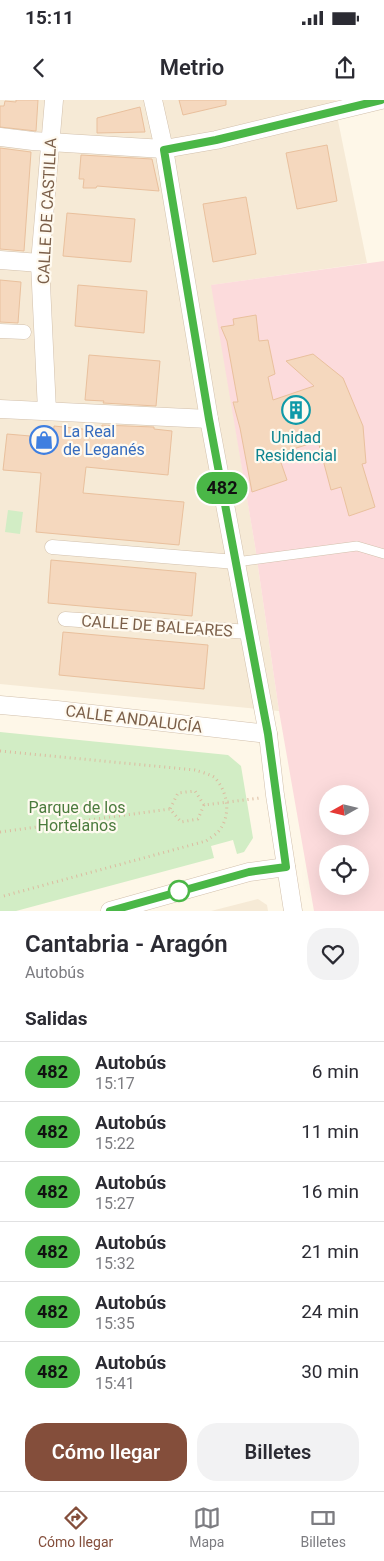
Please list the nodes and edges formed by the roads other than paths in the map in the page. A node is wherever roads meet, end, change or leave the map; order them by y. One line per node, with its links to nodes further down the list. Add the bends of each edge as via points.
1 (54, 100): 5 (street, CALLE DE CASTILLA)
2 (153, 100): 6 (street)
3 (381, 100): 6 (street)
4 (0, 137): 5 (street)
5 (50, 142): 6 (street); 8 (street, CALLE DE CASTILLA)
6 (164, 150): 13 (street)
7 (0, 260): 8 (street)
8 (40, 263): 12 (street, CALLE DE CASTILLA)
9 (0, 331): 10 (street)
10 (24, 332)
11 (0, 409): 12 (street)
12 (48, 411): 13 (street)
13 (209, 419): 16 (street)
14 (52, 547): 16 (street)
15 (384, 554): 16 (lane, via 357,546)
16 (236, 562): 18 (street)
17 (65, 619): 18 (street, CALLE DE BALEARES)
18 (249, 632): 20 (street)
19 (0, 705): 20 (street, CALLE ANDALUCÍA)
20 (268, 734): 21 (street)
21 (286, 867): 22 (street, via 249,872); 23 (street)
22 (110, 911)
23 (293, 911)

